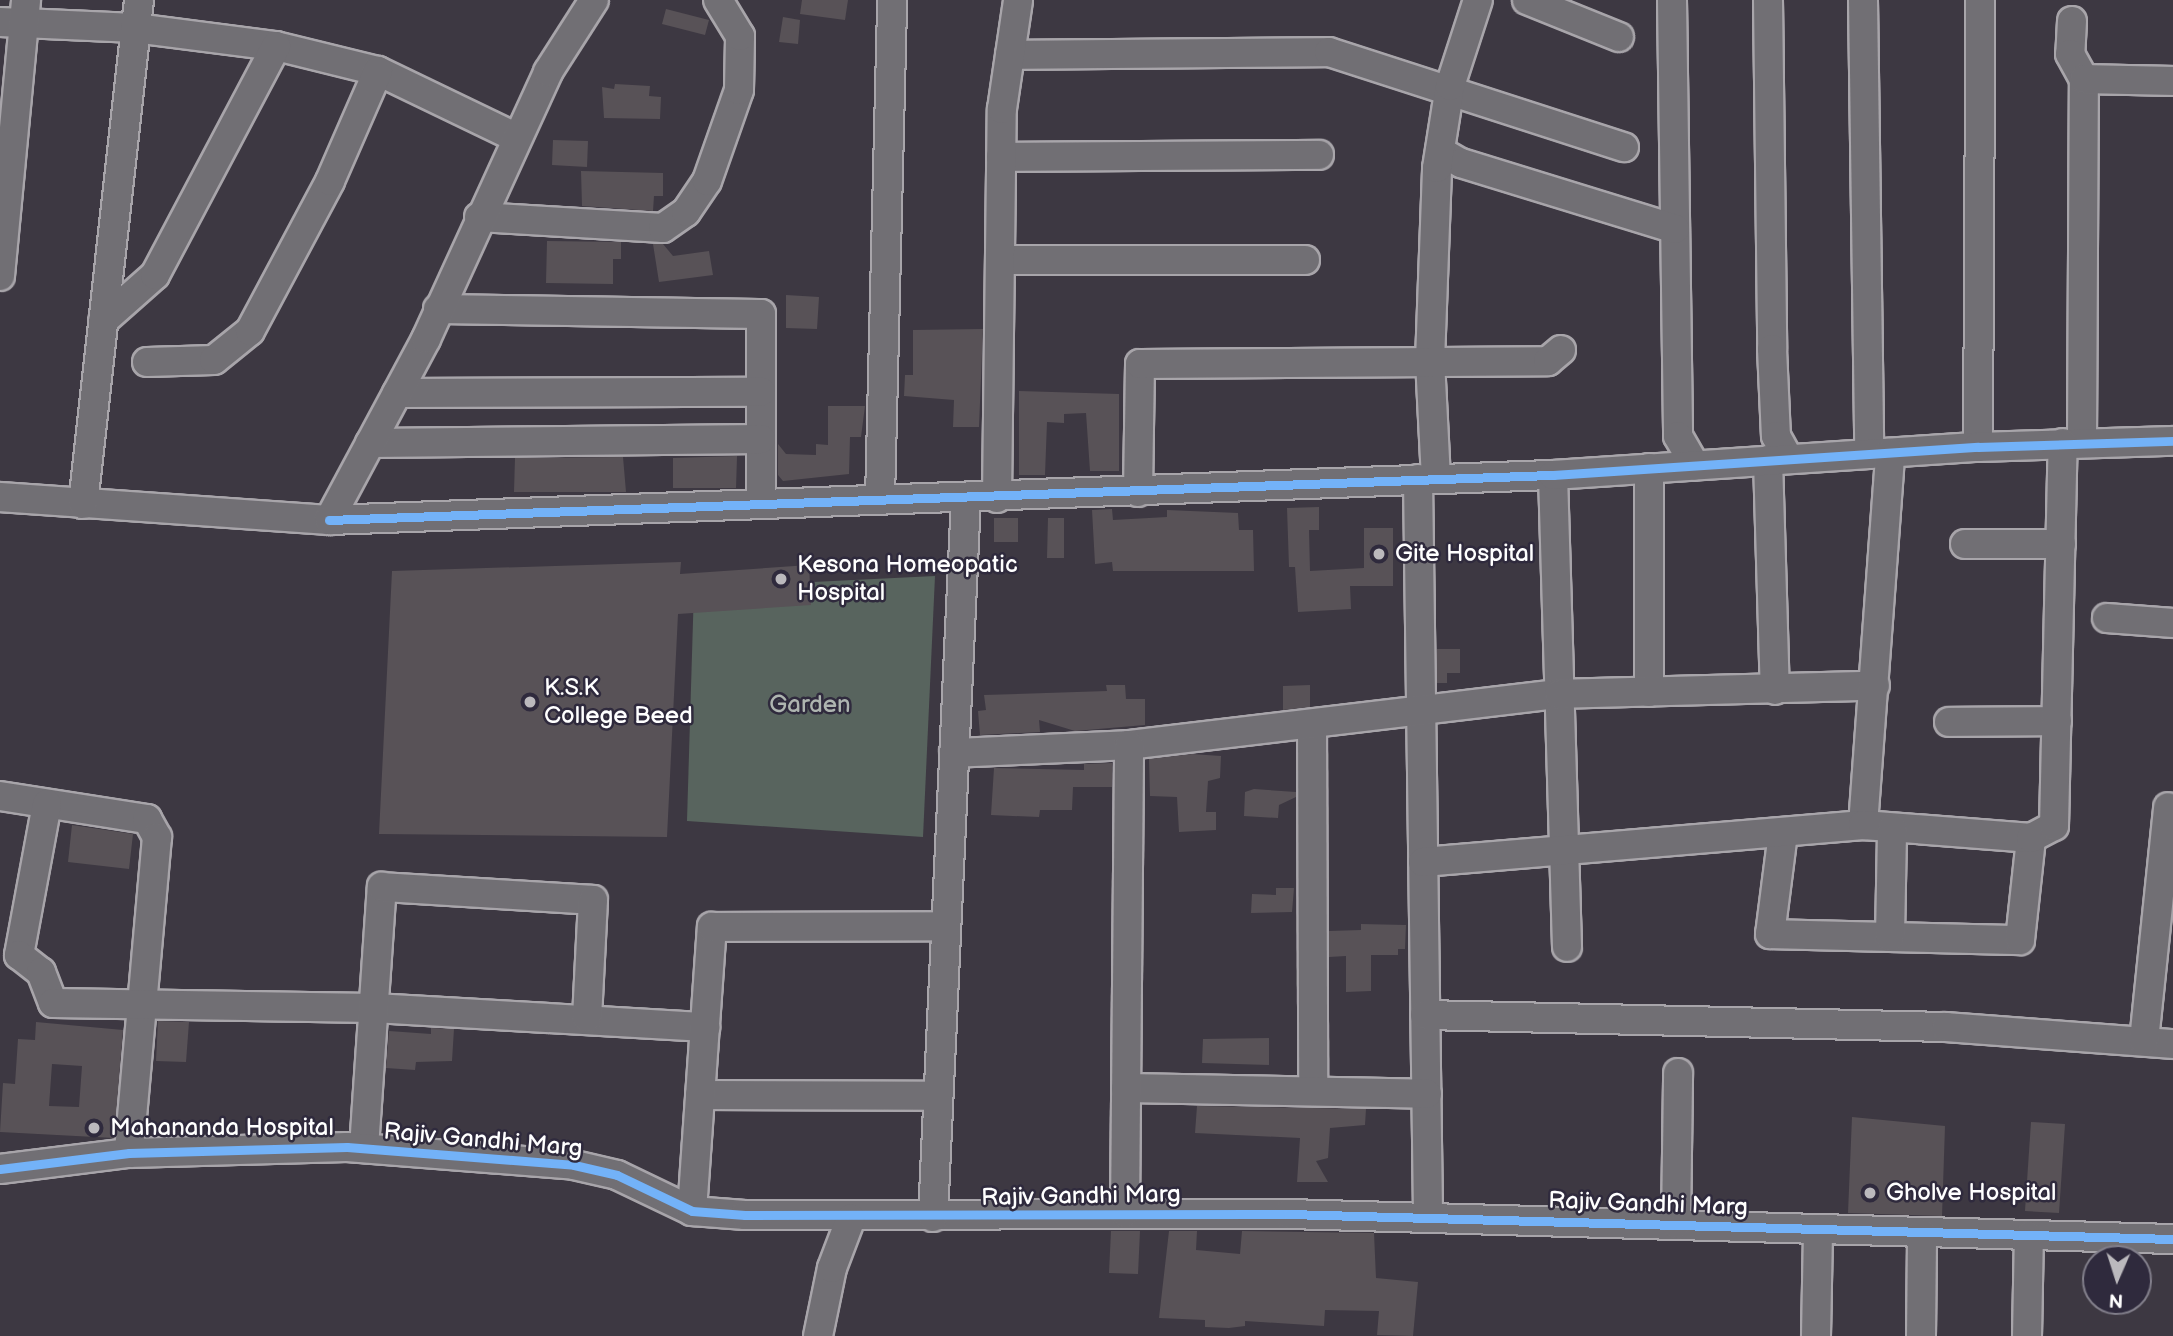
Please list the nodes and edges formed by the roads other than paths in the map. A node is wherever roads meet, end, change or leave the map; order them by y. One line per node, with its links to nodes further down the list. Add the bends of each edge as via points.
1 (139, 0): 14 (street)
2 (594, 0): 22 (street, via 548,72)
3 (718, 0): 27 (street, via 740,36 739,90 707,181 686,212 663,228)
4 (892, 0): 54 (street)
5 (1018, 0): 17 (street)
6 (1478, 0): 21 (street)
7 (1527, 0): 15 (street)
8 (1672, 0): 28 (street)
9 (1768, 0): 45 (street, via 1772,349)
10 (1863, 0): 44 (street)
11 (1980, 0): 43 (street)
12 (16, 15): 14 (street); 31 (street)
13 (2072, 21): 19 (street, via 2070,54)
14 (135, 28): 16 (street); 33 (street)
15 (1619, 37)
16 (276, 46): 18 (street); 33 (street, via 155,275)
17 (1010, 55): 21 (street, via 1300,49); 26 (street)
18 (378, 71): 22 (street); 36 (street, via 330,181 250,331 214,360)
19 (2084, 79): 20 (street); 42 (street)
20 (2173, 81)
21 (1450, 86): 23 (street); 24 (street)
22 (517, 138): 27 (street)
23 (1624, 147)
24 (1440, 151): 28 (street, via 1461,163); 35 (street)
25 (1319, 155): 26 (street)
26 (1001, 157): 29 (street)
27 (479, 217): 32 (street)
28 (1675, 229): 46 (street, via 1678,436)
29 (1001, 260): 30 (street); 53 (street)
30 (1305, 260)
31 (0, 276)
32 (438, 309): 37 (street, via 761,314); 38 (street)
33 (103, 321): 56 (street)
34 (1561, 350): 35 (street, via 1548,361)
35 (1430, 361): 49 (street); 50 (street, via 1140,364)
36 (147, 362)
37 (761, 392): 38 (street); 39 (street)
38 (397, 393): 41 (street)
39 (761, 439): 41 (street); 55 (street)
40 (2173, 441): 42 (street)
41 (370, 443): 57 (street)
42 (2073, 443): 43 (street); 59 (street)
43 (1978, 447): 44 (street)
44 (1879, 454): 45 (street); 62 (street)
45 (1779, 460): 46 (street); 63 (street)
46 (1695, 465): 47 (street)
47 (1649, 467): 48 (street); 64 (street)
48 (1553, 475): 49 (street); 65 (street)
49 (1427, 479): 50 (street); 66 (street)
50 (1138, 492): 53 (street)
51 (0, 497): 56 (street)
52 (966, 498): 53 (street); 54 (street); 71 (street)
53 (997, 498)
54 (880, 499): 55 (street)
55 (761, 501): 57 (street)
56 (83, 504): 57 (street)
57 (329, 520)
58 (1965, 544): 59 (street)
59 (2061, 544): 67 (street)
60 (2107, 618): 61 (street)
61 (2173, 623)
62 (1875, 686): 63 (street); 75 (street)
63 (1775, 690): 64 (street)
64 (1648, 692): 65 (street)
65 (1559, 694): 66 (street); 79 (street)
66 (1421, 709): 69 (street); 80 (street)
67 (2057, 721): 68 (street); 78 (street, via 2054,826)
68 (1949, 722)
69 (1312, 725): 70 (street); 93 (street)
70 (1129, 745): 71 (street); 92 (street)
71 (954, 753): 81 (street)
72 (0, 796): 73 (street)
73 (47, 804): 84 (street, via 147,819 157,837); 84 (street, via 19,955 41,972 53,1003)
74 (2168, 807): 89 (street)
75 (1863, 825): 76 (street); 77 (street)
76 (1892, 828): 78 (street); 82 (street)
77 (1783, 833): 79 (street); 82 (street, via 1770,934)
78 (2031, 838): 82 (street, via 2020,940)
79 (1564, 850): 80 (street); 83 (street)
80 (1423, 862): 86 (street)
81 (946, 926): 88 (street, via 712,927); 96 (street)
82 (1890, 937)
83 (1567, 947)
84 (145, 1006): 85 (street); 98 (street)
85 (373, 1008): 87 (street); 87 (street, via 382,887 593,900); 97 (street)
86 (1425, 1015): 89 (street, via 1946,1027); 94 (street)
87 (587, 1018): 88 (street)
88 (705, 1027): 95 (street)
89 (2144, 1041): 90 (street)
90 (2173, 1044)
91 (1678, 1073): 105 (street)
92 (1126, 1088): 93 (street); 101 (street)
93 (1313, 1091): 94 (street)
94 (1427, 1094): 102 (street)
95 (700, 1095): 96 (street); 100 (street)
96 (938, 1097): 104 (street)
97 (364, 1148): 98 (street, Rajiv Gandhi Marg, via 227,1147); 100 (street, Rajiv Gandhi Marg, via 573,1165 617,1175)
98 (129, 1153): 99 (street, Rajiv Gandhi Marg)
99 (0, 1169)
100 (692, 1211): 103 (street, Rajiv Gandhi Marg)
101 (1125, 1213): 102 (street, Rajiv Gandhi Marg); 104 (street, Rajiv Gandhi Marg)
102 (1428, 1216): 105 (street, Rajiv Gandhi Marg)
103 (851, 1217): 104 (street, Rajiv Gandhi Marg); 110 (street, via 832,1268)
104 (933, 1217)
105 (1676, 1224): 106 (street, Rajiv Gandhi Marg)
106 (1818, 1230): 107 (street, Rajiv Gandhi Marg); 111 (street)
107 (1922, 1233): 108 (street, Rajiv Gandhi Marg); 112 (street)
108 (2029, 1236): 109 (street, Rajiv Gandhi Marg); 113 (street)
109 (2173, 1239)
110 (818, 1336)
111 (1816, 1336)
112 (1921, 1336)
113 (2027, 1336)

